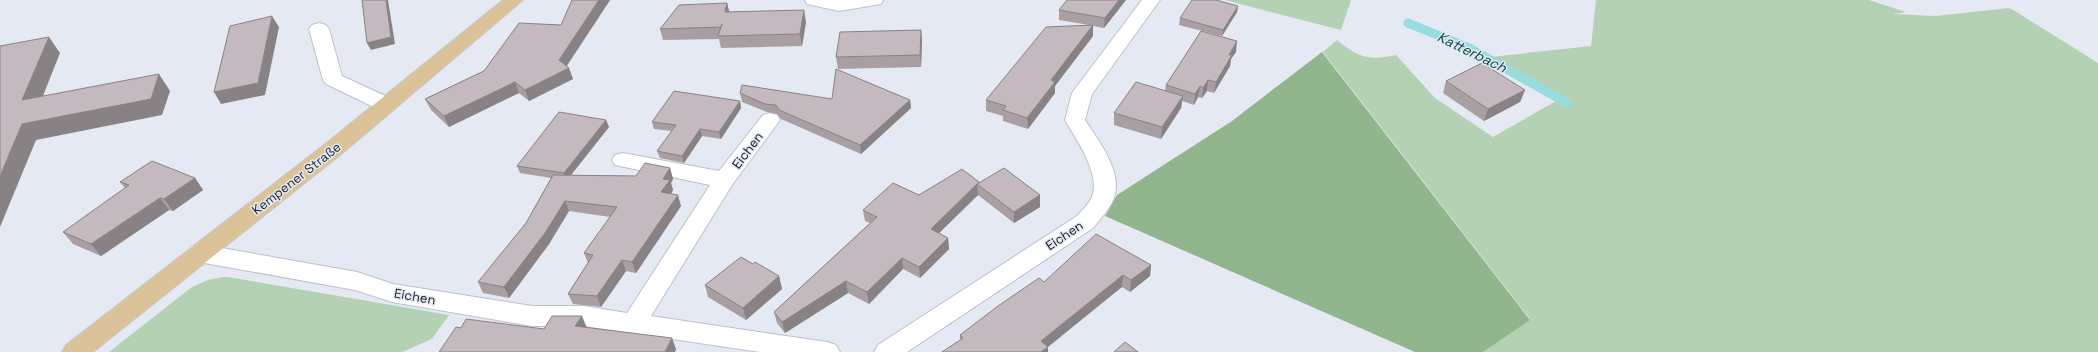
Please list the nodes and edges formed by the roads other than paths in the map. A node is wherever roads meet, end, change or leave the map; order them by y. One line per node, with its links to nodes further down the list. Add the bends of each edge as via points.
1 (514, 0): 6 (main road, Kempener Straße)
2 (814, 0): 3 (street, via 839,5)
3 (874, 0)
4 (1151, 0): 14 (street, Eichen, via 1082,93 1080,100 1075,120 1098,160 1103,178 1104,193 1096,208 1085,222)
5 (319, 29): 6 (street, via 333,80)
6 (387, 105): 10 (main road, Kempener Straße)
7 (770, 120): 9 (street, Eichen)
8 (622, 160): 9 (street, Eichen)
9 (724, 180): 11 (street, Eichen)
10 (199, 253): 11 (street, Eichen, via 357,281 392,293 532,316 584,316); 12 (main road, Kempener Straße)
11 (634, 322): 13 (street, Eichen)
12 (75, 352)
13 (827, 352)
14 (887, 352)

